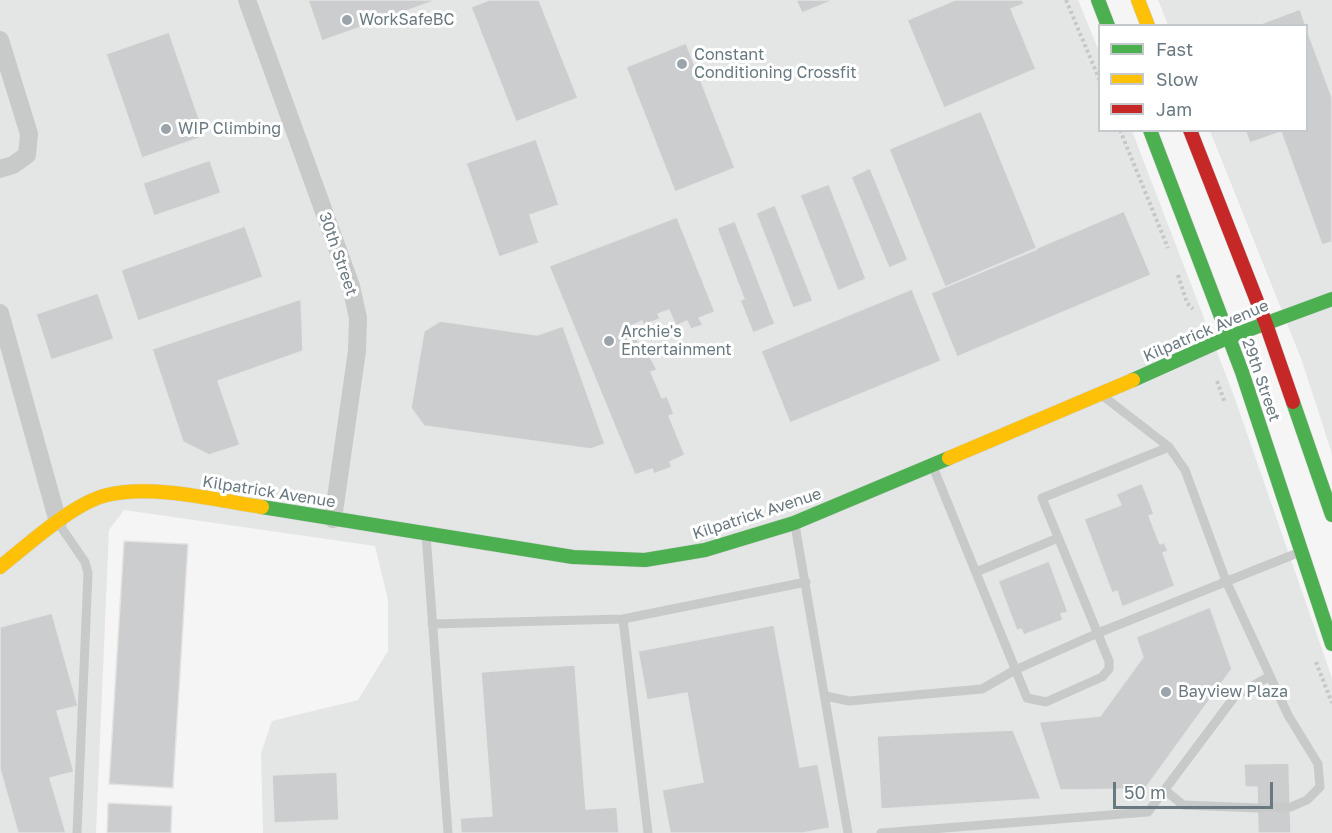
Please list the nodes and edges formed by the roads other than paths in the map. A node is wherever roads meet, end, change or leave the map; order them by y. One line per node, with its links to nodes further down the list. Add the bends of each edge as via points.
1 (247, 0): 18 (street, 30th Street, via 351,286 358,318 357,351)
2 (1098, 0): 4 (street)
3 (1138, 0): 5 (street)
4 (1107, 24)
5 (1147, 24)
6 (0, 40): 9 (street, via 29,134 27,155)
7 (1150, 132): 13 (street, 29th Street)
8 (1191, 132): 12 (street, 29th Street)
9 (0, 170)
10 (1332, 299): 12 (street, Kilpatrick Avenue)
11 (0, 313): 19 (street)
12 (1266, 324): 13 (street, Kilpatrick Avenue); 17 (street, 29th Street)
13 (1229, 337): 14 (street, Kilpatrick Avenue); 23 (street, 29th Street)
14 (1101, 394): 15 (lane); 16 (street, Kilpatrick Avenue)
15 (1169, 447): 22 (lane, via 1042,498); 26 (lane, via 1185,470)
16 (932, 465): 20 (street, Kilpatrick Avenue); 25 (lane)
17 (1332, 515)
18 (333, 519): 19 (street, Kilpatrick Avenue, via 153,490 106,495); 21 (street, Kilpatrick Avenue)
19 (58, 522): 24 (street, Kilpatrick Avenue); 36 (lane, via 88,573)
20 (794, 523): 21 (street, Kilpatrick Avenue, via 705,550 645,560 573,557); 27 (lane)
21 (425, 532): 29 (lane)
22 (1058, 538): 25 (lane); 30 (lane)
23 (1300, 552): 26 (lane); 31 (street, 29th Street)
24 (0, 567)
25 (976, 573): 32 (lane)
26 (1226, 581): 30 (lane); 33 (lane)
27 (806, 582): 28 (lane); 34 (lane)
28 (623, 619): 29 (lane); 38 (lane)
29 (432, 624): 37 (lane)
30 (1098, 633): 32 (lane); 32 (lane, via 1109,669 1092,682 1046,702 1027,698)
31 (1332, 645)
32 (1016, 670): 34 (lane, via 982,689 849,701)
33 (1270, 676): 35 (lane, via 1235,696); 35 (lane, via 1318,764 1320,787 1307,800 1291,807 1258,808 1183,805)
34 (826, 696): 39 (lane)
35 (1165, 790): 40 (lane, via 1148,812)
36 (77, 833)
37 (448, 833)
38 (648, 833)
39 (848, 833)
40 (881, 833)

